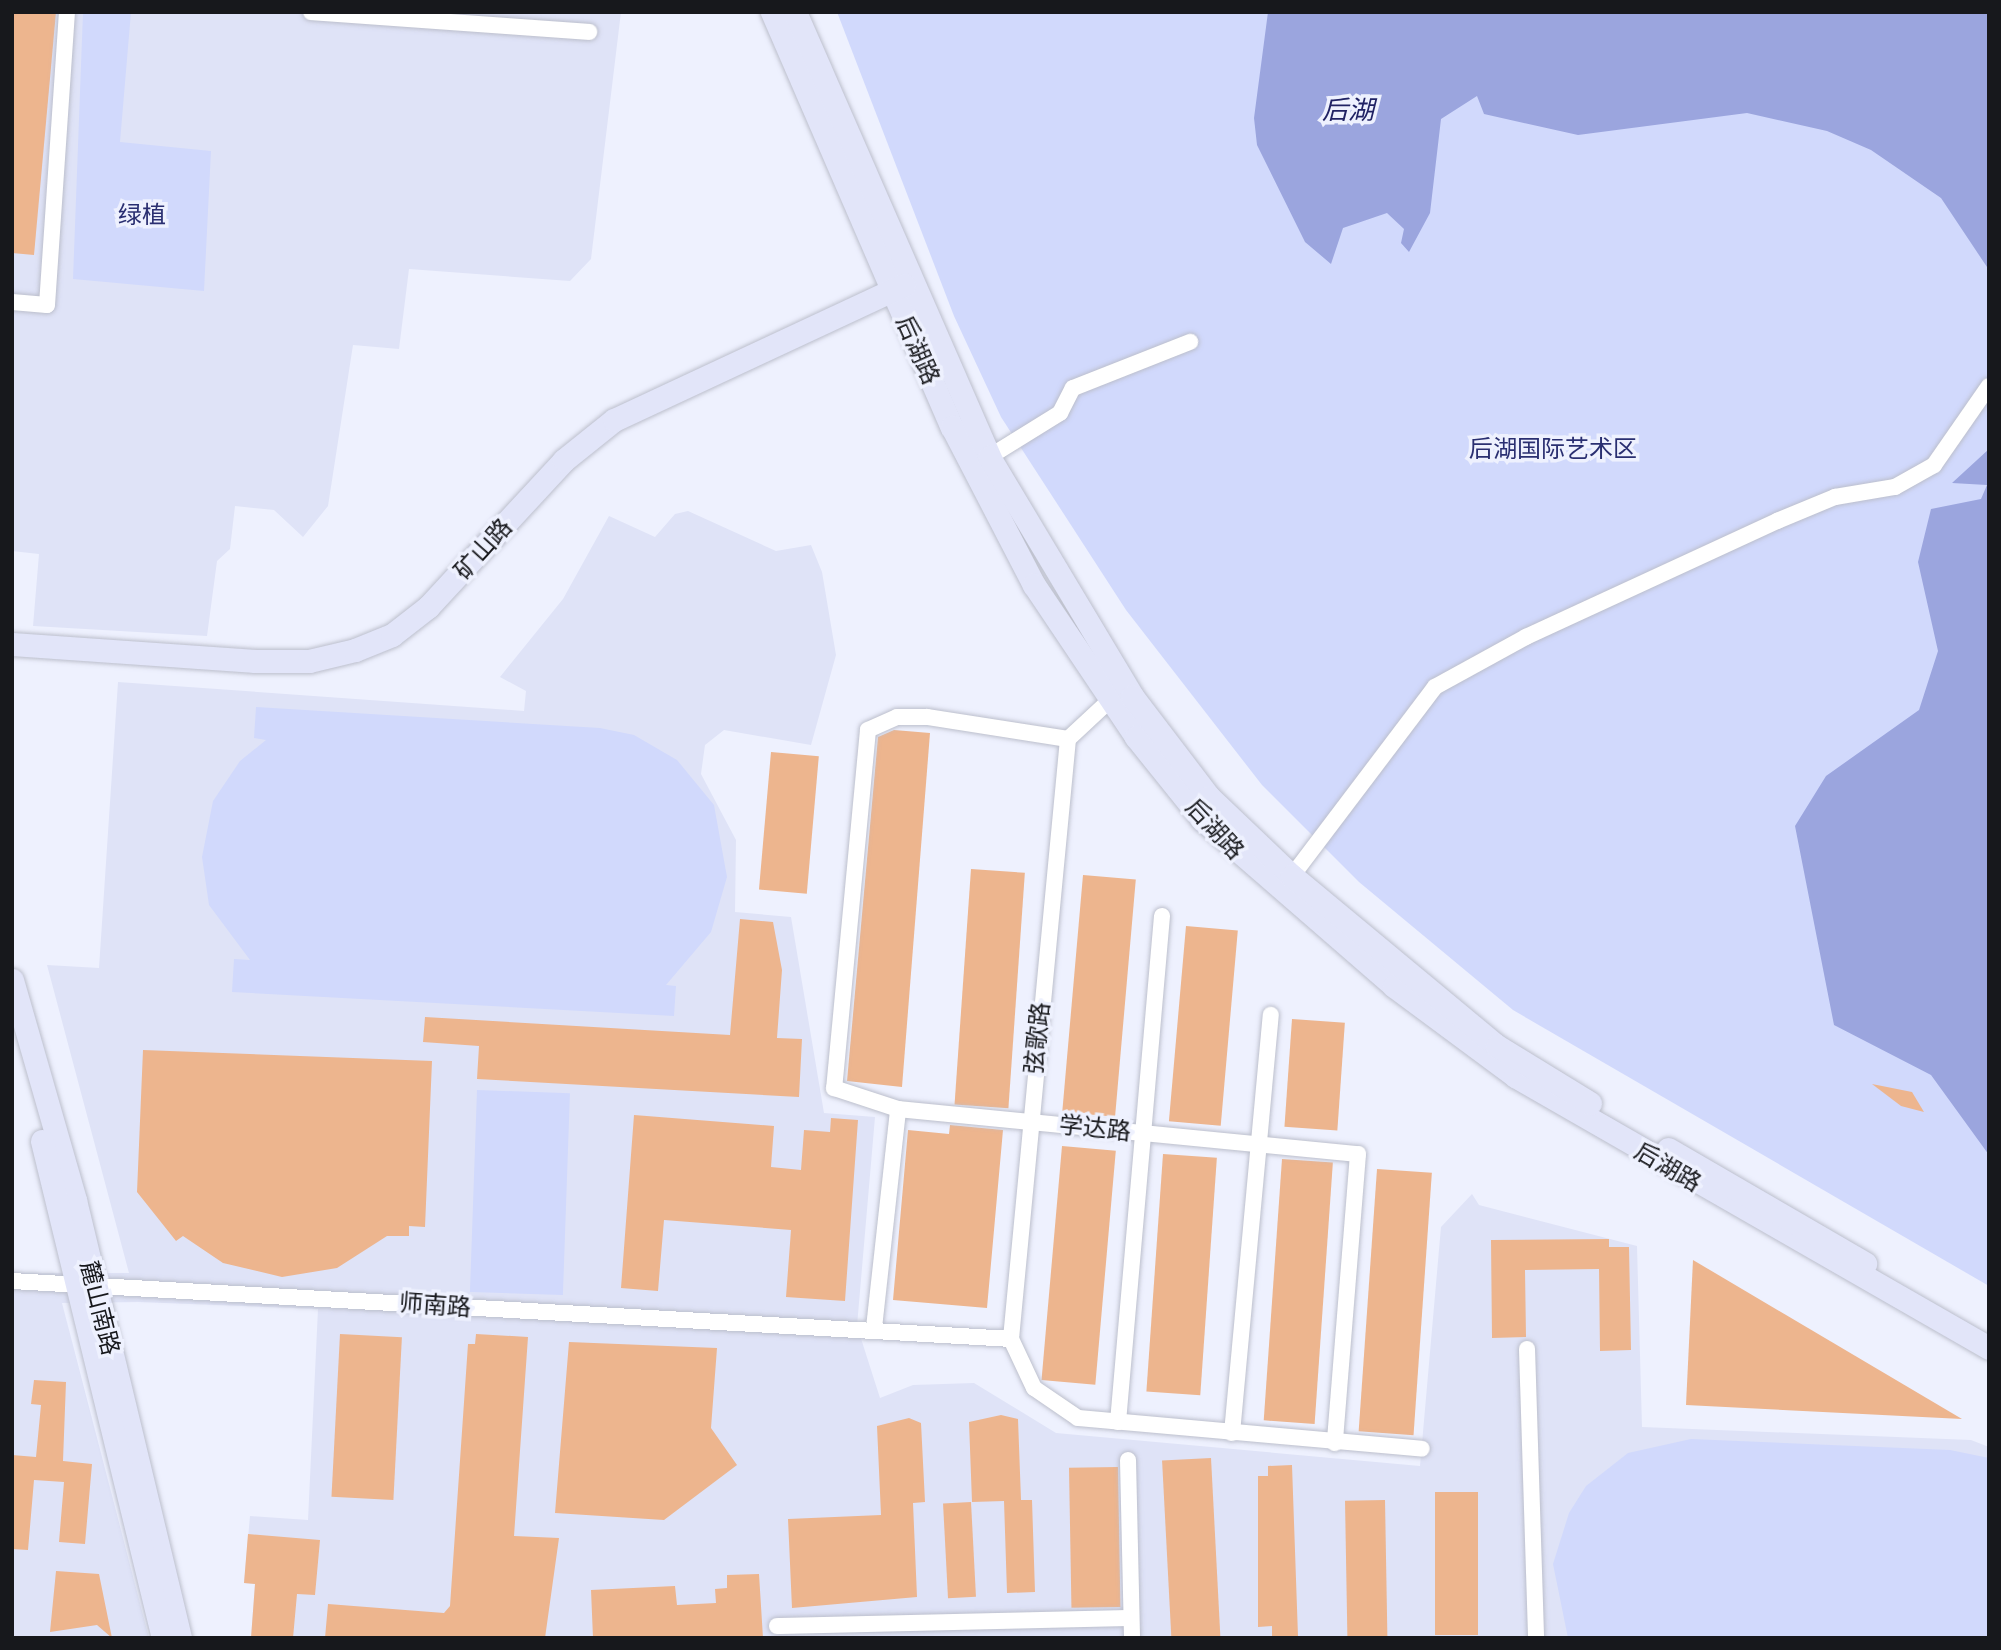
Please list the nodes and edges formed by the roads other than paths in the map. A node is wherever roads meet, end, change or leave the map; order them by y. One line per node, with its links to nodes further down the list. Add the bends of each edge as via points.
1 (67, 12): 7 (street, via 47,305)
2 (311, 12): 5 (street)
3 (772, 12): 6 (main road, 后湖路)
4 (795, 12): 6 (main road, 后湖路)
5 (589, 32)
6 (898, 280): 10 (main road, 后湖路); 11 (main road, 矿山路, via 586,426 544,463 427,594 374,632 326,648 279,651); 12 (main road, 矿山路, via 598,431 428,607 365,646 289,661); 13 (main road, 后湖路, via 1034,584)
7 (12, 302)
8 (1190, 342): 10 (street, via 1073,388 1060,413)
9 (1989, 386): 15 (street, via 1934,466 1905,482 1835,497 1777,521 1526,637 1435,687)
10 (989, 457): 15 (main road, 后湖路, via 1132,696 1209,797)
11 (12, 634)
12 (12, 644)
13 (1110, 700): 14 (street); 29 (main road, 后湖路, via 1202,819 1255,871 1457,1037 1792,1241)
14 (1068, 738): 20 (street, 学达路, via 927,717 897,717 867,730 834,1088); 21 (street, 弦歌路)
15 (1292, 876): 27 (main road, 后湖路, via 1497,1046)
16 (1161, 916): 22 (street)
17 (12, 980): 25 (main road, 麓山南路)
18 (1270, 1015): 23 (street)
19 (12, 1034): 25 (main road, 麓山南路)
20 (898, 1109): 21 (street, 学达路); 26 (street)
21 (1028, 1121): 22 (street, 学达路); 28 (street, 弦歌路)
22 (1143, 1133): 23 (street, 学达路); 31 (street)
23 (1258, 1143): 32 (street); 33 (street, 学达路, via 1358,1154)
24 (12, 1281): 25 (street, 师南路)
25 (86, 1286): 26 (street, 师南路); 38 (main road, 麓山南路); 39 (main road, 麓山南路)
26 (865, 1327): 28 (street, 师南路)
27 (1989, 1335)
28 (1011, 1339): 31 (street, via 1034,1388 1078,1418)
29 (1989, 1348)
30 (1527, 1349): 41 (street)
31 (1118, 1422): 32 (street)
32 (1232, 1433): 33 (street)
33 (1335, 1443): 34 (street)
34 (1422, 1449)
35 (1128, 1460): 36 (street)
36 (1131, 1618): 37 (street); 40 (street)
37 (777, 1626)
38 (163, 1638)
39 (180, 1638)
40 (1132, 1638)
41 (1536, 1638)

